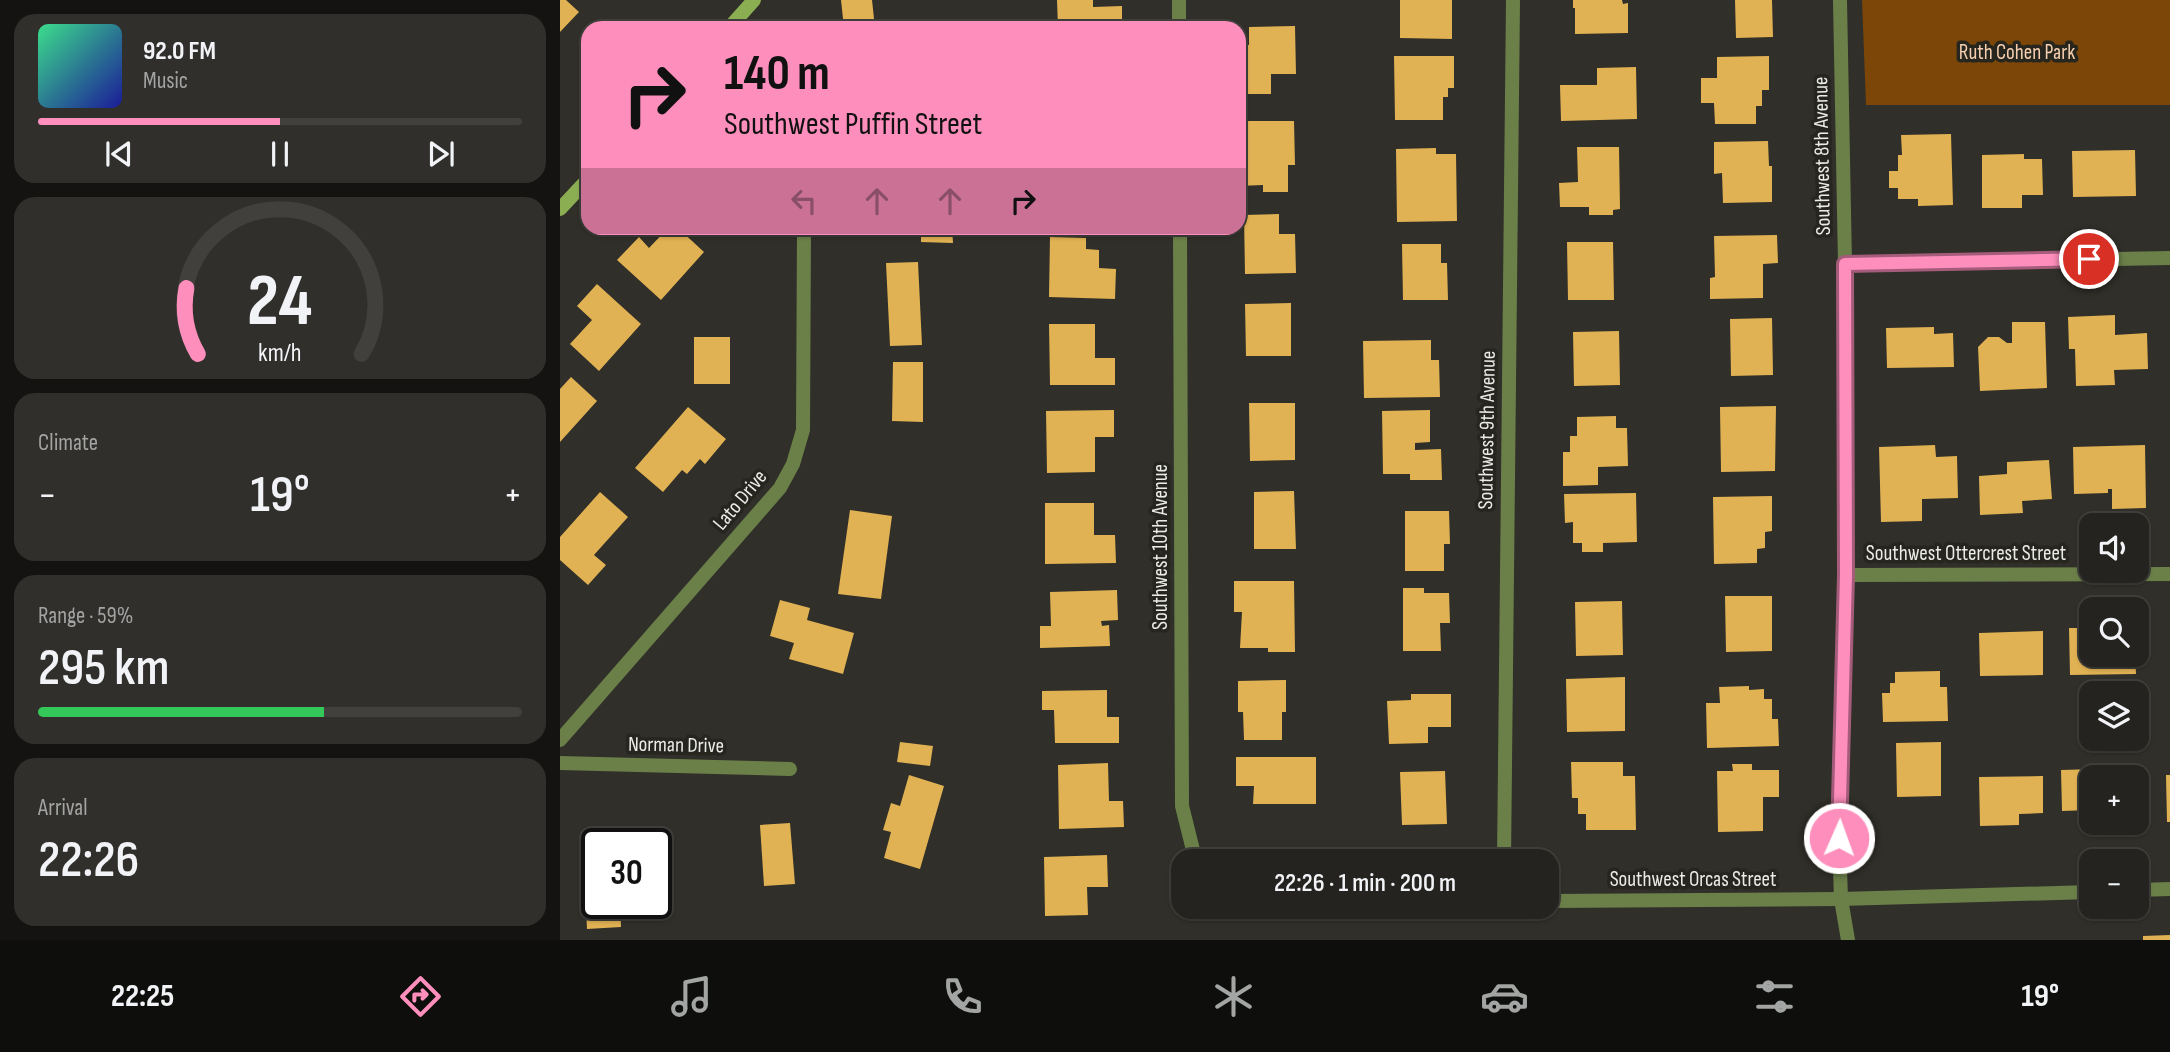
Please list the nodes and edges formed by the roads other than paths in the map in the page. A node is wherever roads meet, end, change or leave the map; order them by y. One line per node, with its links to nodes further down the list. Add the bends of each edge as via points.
1 (754, 0): 5 (street)
2 (1179, 0): 6 (street)
3 (1513, 0): 19 (street, Southwest 9th Avenue)
4 (1840, 0): 12 (street, Southwest 8th Avenue)
5 (737, 21)
6 (1179, 21)
7 (581, 186): 8 (street)
8 (560, 209)
9 (804, 235): 15 (street, Lato Drive, via 803,430 793,464 780,488)
10 (1180, 235): 18 (street, Southwest 10th Avenue, via 1182,806)
11 (2170, 258): 12 (street)
12 (1845, 264): 14 (street, Southwest 8th Avenue)
13 (2170, 574): 14 (street, Southwest Ottercrest Street)
14 (1846, 575): 23 (street, Southwest 8th Avenue)
15 (560, 740)
16 (560, 763): 17 (street, Norman Drive)
17 (790, 769)
18 (1193, 849)
19 (1504, 849)
20 (2149, 890): 21 (street)
21 (2170, 890)
22 (2079, 892): 23 (street, Southwest Orcas Street)
23 (1841, 899): 24 (street, Southwest Orcas Street); 25 (street, Southwest 8th Avenue)
24 (1559, 901)
25 (1848, 940)

